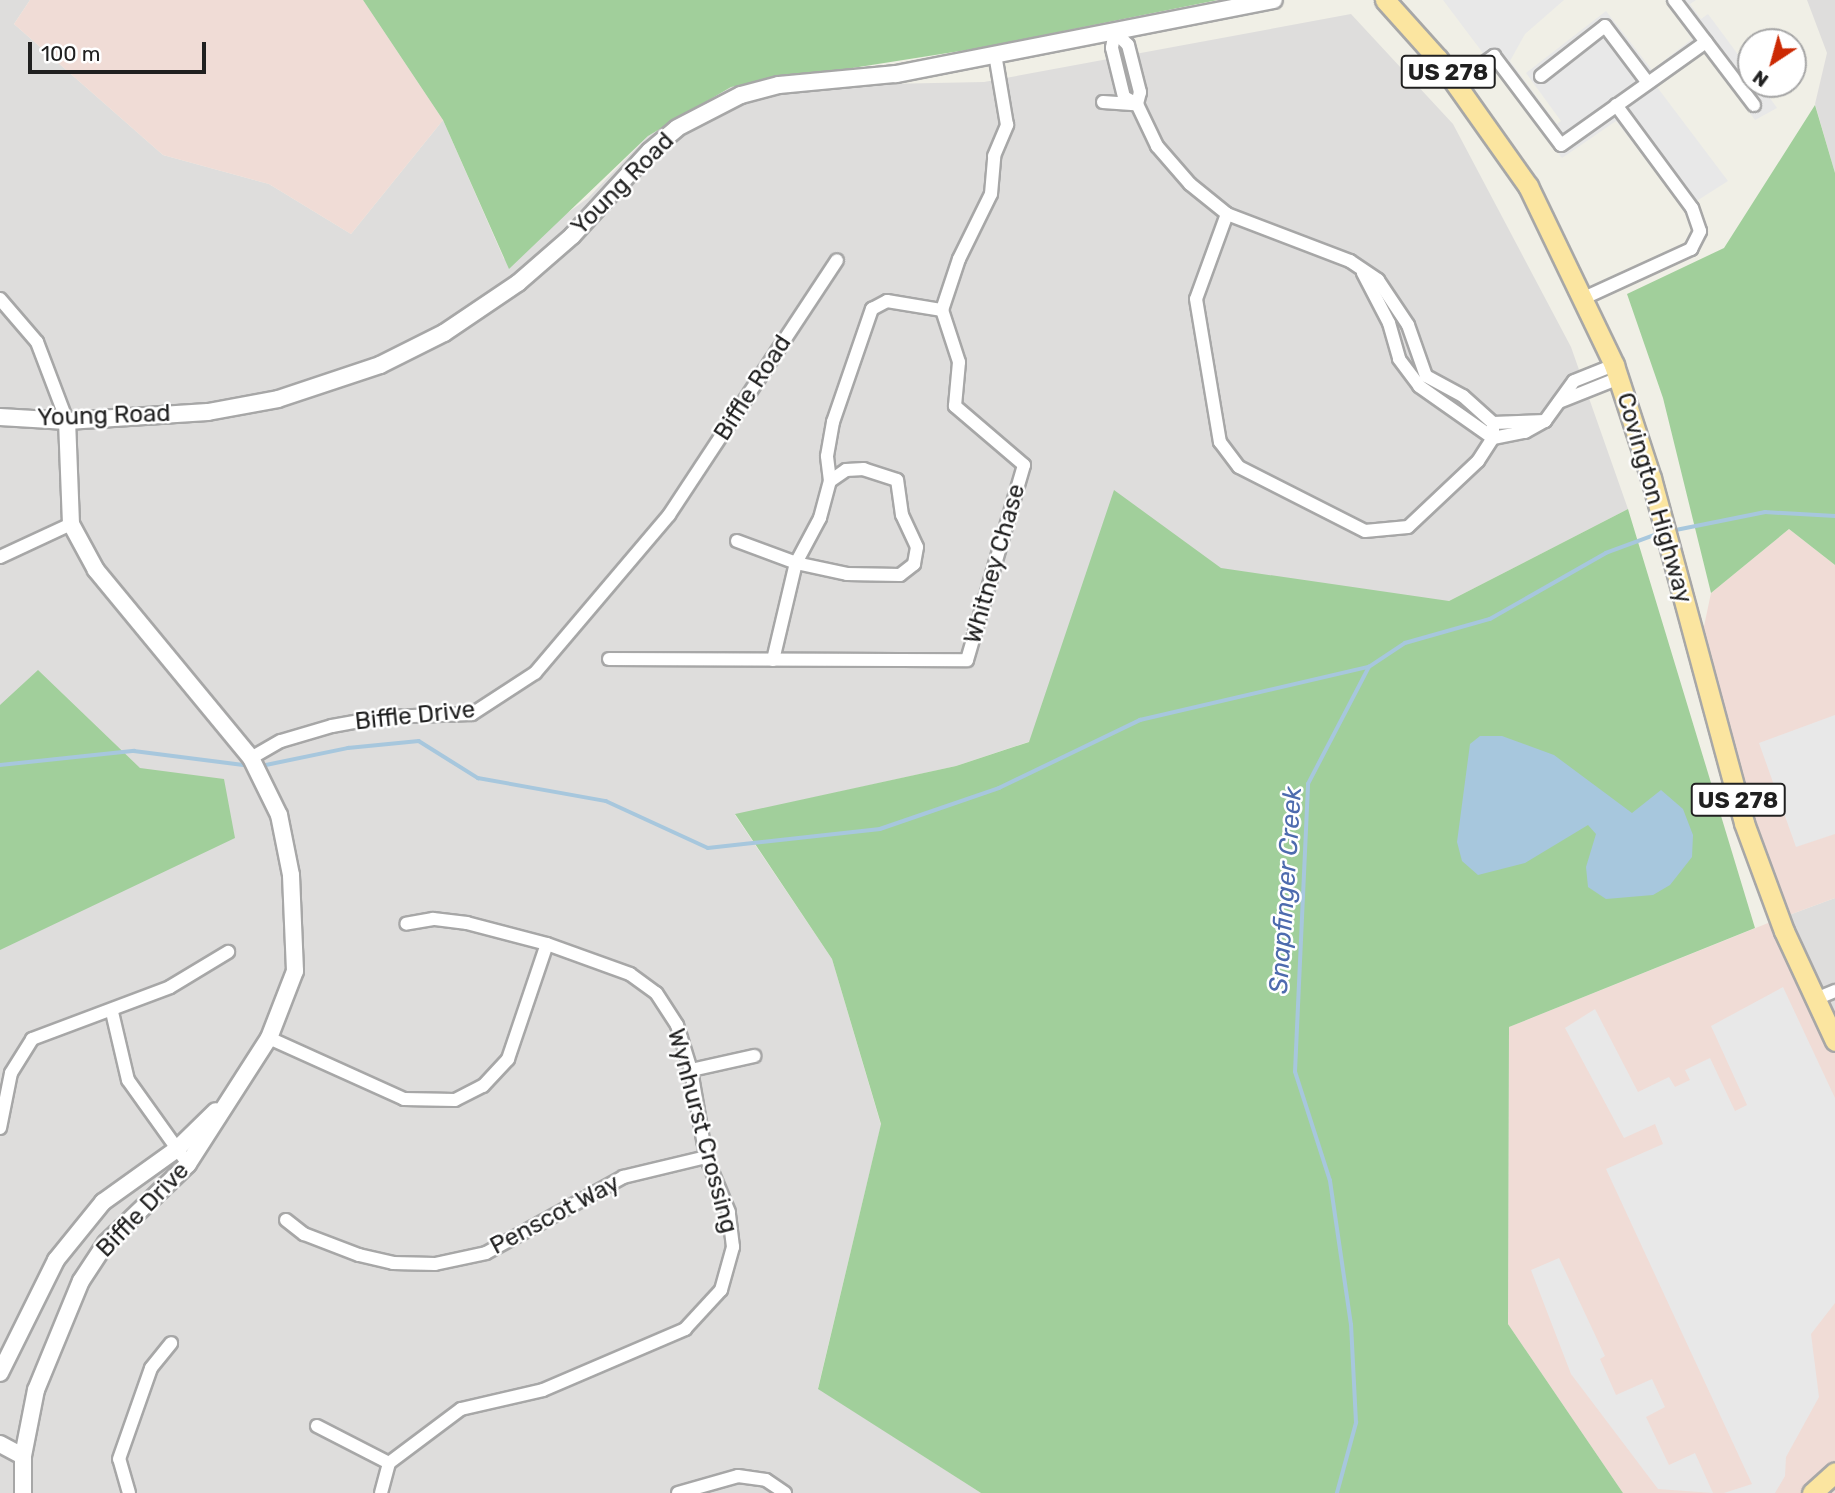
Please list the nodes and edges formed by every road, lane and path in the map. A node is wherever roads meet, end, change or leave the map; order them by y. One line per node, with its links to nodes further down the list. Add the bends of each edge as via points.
1 (1274, 0): 4 (street, Young Road)
2 (1385, 0): 10 (main road, Covington Highway / US 278)
3 (1677, 1): 5 (street)
4 (1115, 32): 6 (street, Young Road); 7 (street, via 1128,45); 8 (street)
5 (1706, 42): 11 (street); 14 (street)
6 (995, 54): 21 (street, via 1007,125 994,156 991,194 959,259); 24 (street, Young Road, via 895,74 779,85 708,110 650,151 572,236 518,283 444,332 347,378 208,412)
7 (1134, 68): 8 (street); 13 (street, via 1140,92)
8 (1117, 72): 13 (street, via 1124,97)
9 (1541, 76): 11 (street, via 1605,26)
10 (1456, 83): 15 (street, via 1494,56 1561,145); 19 (main road, Covington Highway / US 278, via 1528,186)
11 (1648, 83): 15 (street)
12 (1103, 102): 13 (street)
13 (1137, 104): 16 (street, via 1177,172)
14 (1754, 104)
15 (1616, 105): 19 (street, via 1692,208 1700,231 1692,249)
16 (1227, 214): 18 (street, via 1350,261); 27 (street, via 1196,299 1220,442 1239,467 1365,531 1408,527 1478,461)
17 (837, 260): 29 (street, Biffle Road)
18 (1363, 273): 26 (street, via 1389,293 1426,376 1463,396); 27 (street, via 1389,323 1399,359 1419,386)
19 (1584, 298): 22 (main road, Covington Highway / US 278)
20 (0, 299): 24 (street, via 37,342)
21 (942, 310): 28 (street, via 887,300 872,309 833,422 827,456); 35 (street, Whitney Chase, via 959,362 955,406 1024,465 967,660)
22 (1616, 372): 25 (street, via 1574,381); 41 (main road, Covington Highway / US 278, via 1651,478 1744,823)
23 (0, 417): 24 (street, Young Road)
24 (67, 421): 30 (street, Biffle Drive)
25 (1545, 421): 26 (street); 27 (street, via 1525,432)
26 (1493, 423): 27 (street)
27 (1493, 438)
28 (830, 481): 33 (street, via 820,518); 33 (street, via 846,470 864,469 897,480 902,515 918,547 914,564 900,575 846,574)
29 (669, 515): 36 (street, Biffle Drive, via 535,673 488,707 472,714 382,717 332,726 281,741)
30 (71, 524): 32 (street); 36 (street, Biffle Drive, via 96,570)
31 (737, 541): 33 (street)
32 (0, 558)
33 (796, 563): 35 (street)
34 (609, 659): 35 (street, Whitney Chase)
35 (774, 660)
36 (251, 758): 43 (street, Biffle Drive, via 279,815 290,875 295,971)
37 (406, 925): 38 (street, Wynhurst Crossing, via 433,919 467,923)
38 (547, 944): 43 (street, via 508,1059 483,1086 455,1100 404,1099); 46 (street, Wynhurst Crossing, via 630,974 656,993 677,1025)
39 (228, 952): 42 (street, via 170,988)
40 (1835, 991): 41 (street)
41 (1816, 999): 44 (main road, Covington Highway / US 278)
42 (112, 1012): 48 (street, via 61,1024 32,1040 11,1073); 49 (street, via 128,1080)
43 (269, 1038): 47 (street, Biffle Drive)
44 (1835, 1041)
45 (754, 1056): 46 (street)
46 (691, 1070): 50 (street, Wynhurst Crossing)
47 (239, 1090): 49 (street, Biffle Drive); 51 (street, Biffle Drive)
48 (0, 1128)
49 (177, 1149): 51 (street); 54 (street, Biffle Drive, via 103,1202 56,1259)
50 (706, 1157): 52 (street, Penscot Way, via 623,1177 486,1253 435,1264 393,1263 359,1255 304,1234); 58 (street, Wynhurst Crossing, via 729,1212 733,1247 721,1290 699,1318 543,1390 461,1409)
51 (188, 1164): 57 (street, Biffle Drive, via 106,1243 80,1281 36,1390)
52 (286, 1220)
53 (171, 1343): 61 (street, via 151,1368 119,1459)
54 (0, 1373)
55 (317, 1426): 58 (street)
56 (0, 1444): 57 (street)
57 (23, 1456): 60 (street, Biffle Drive)
58 (389, 1462): 62 (street)
59 (1835, 1472): 65 (main road)
60 (23, 1493)
61 (129, 1493)
62 (381, 1493)
63 (678, 1493): 64 (street, via 738,1476 766,1480)
64 (785, 1493)
65 (1812, 1493)

